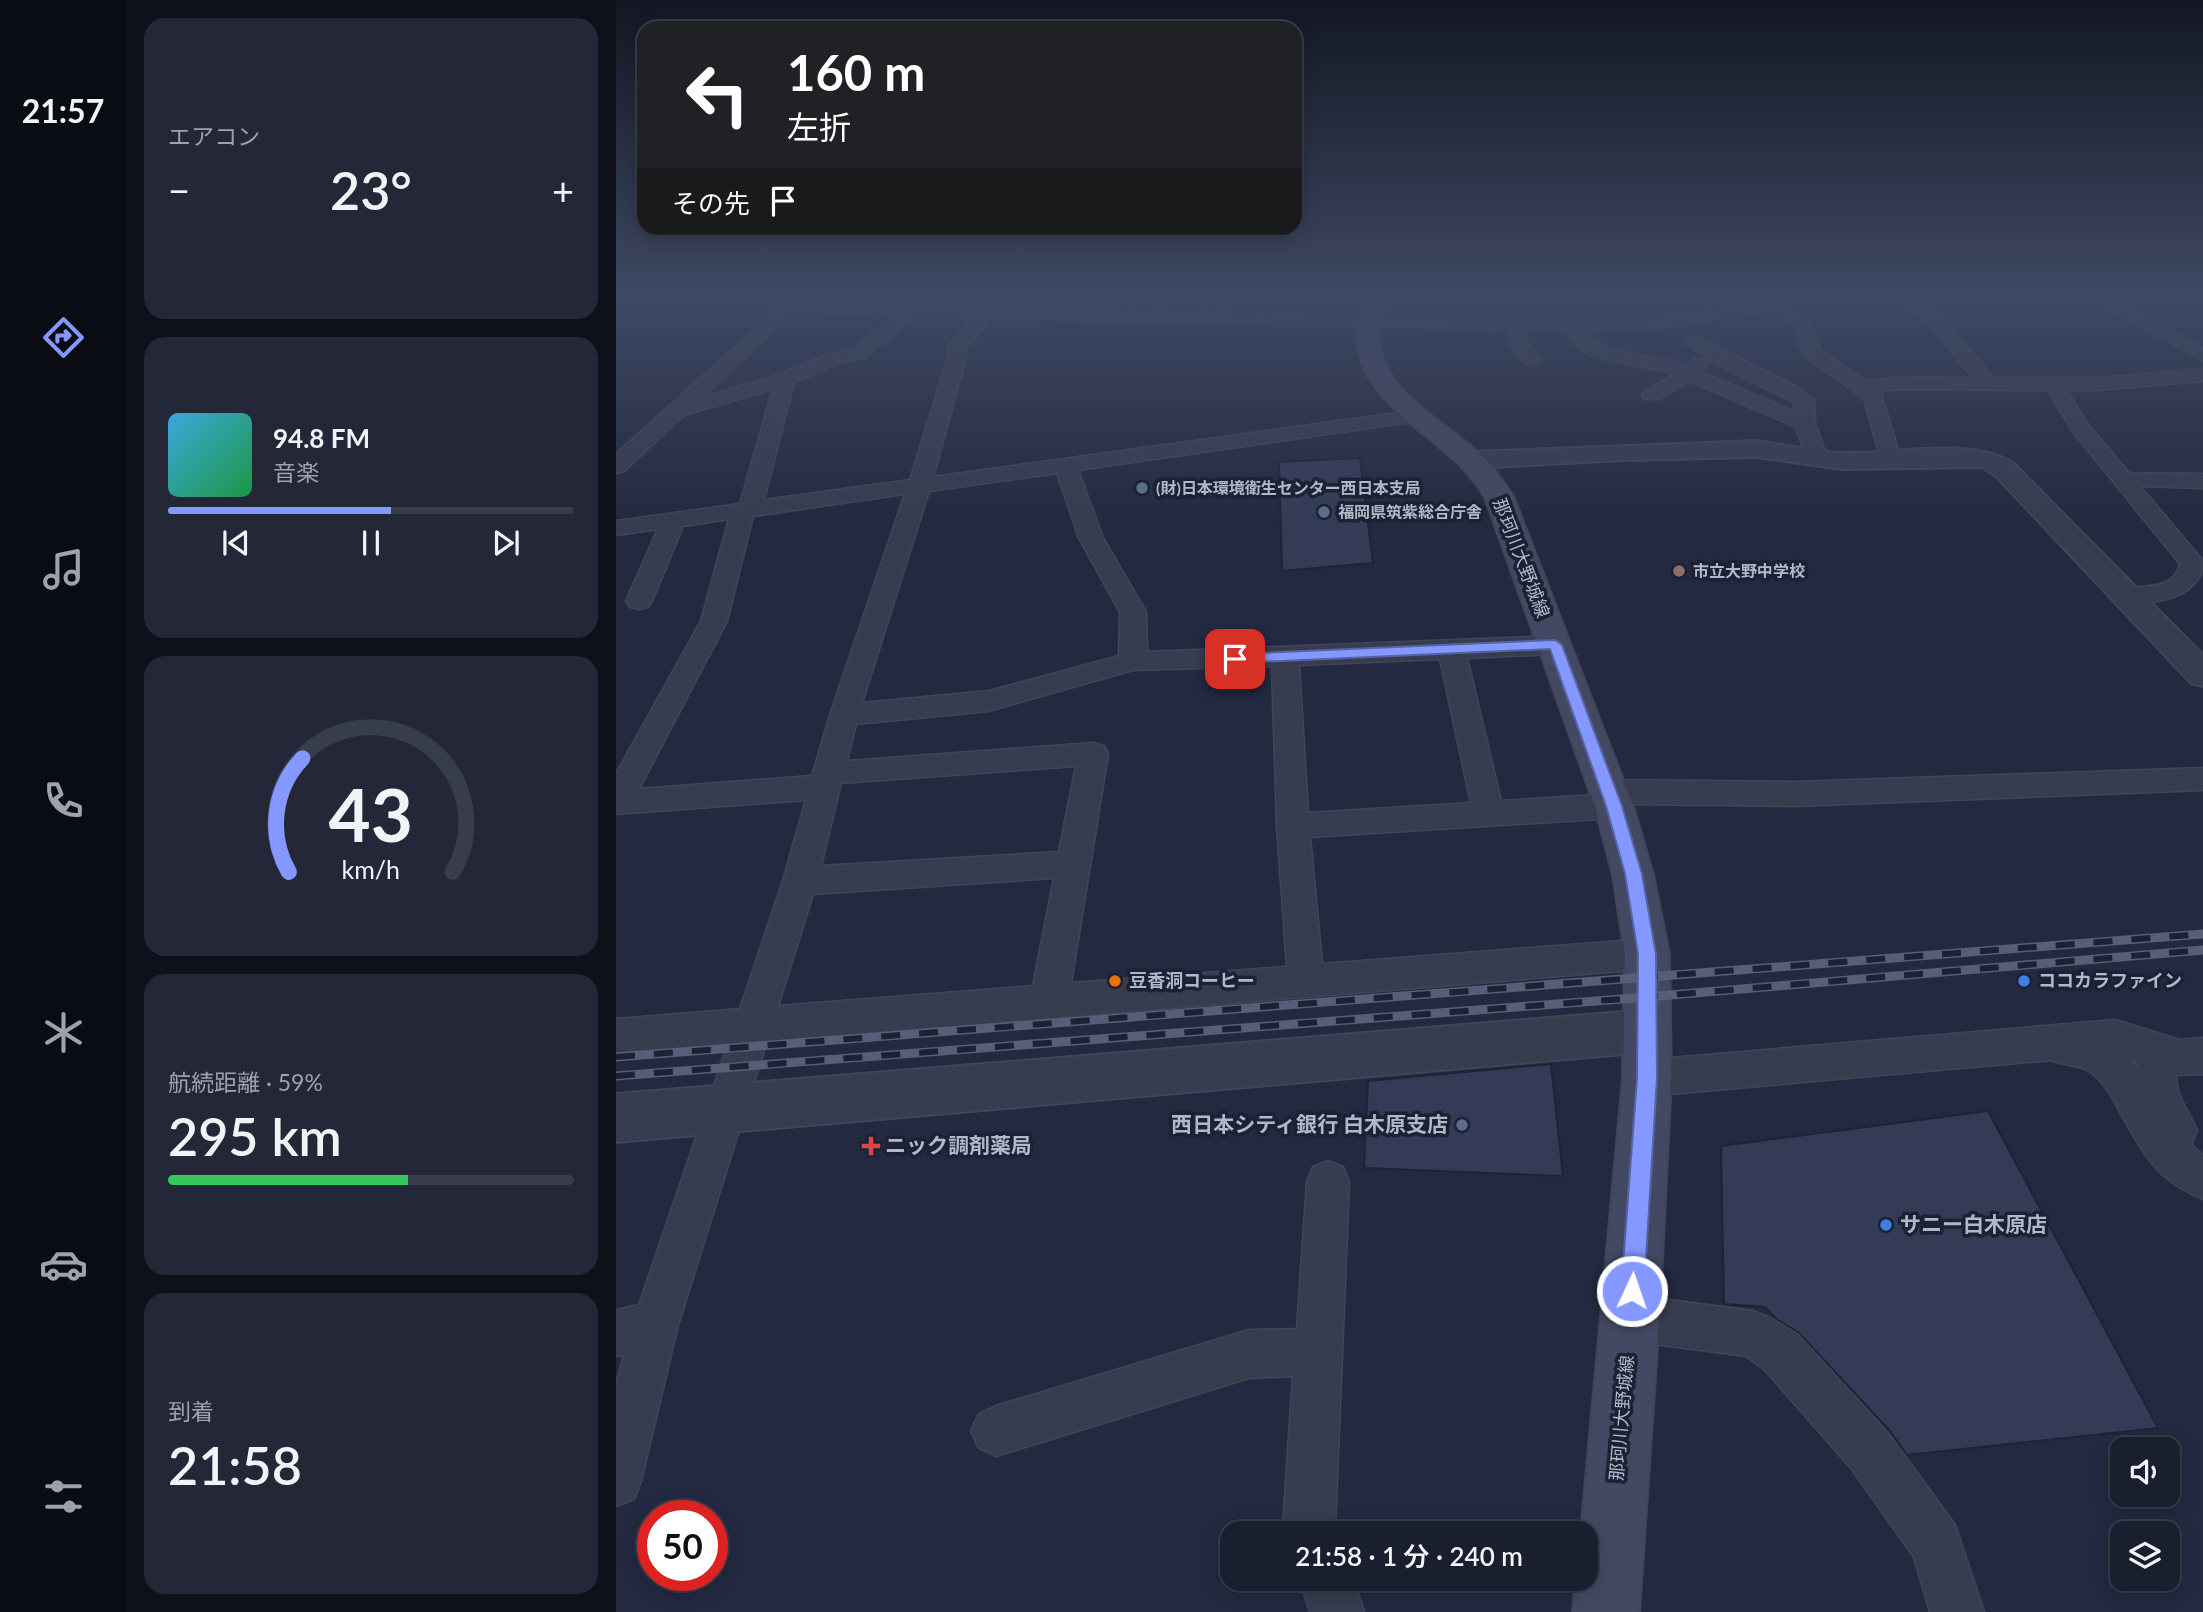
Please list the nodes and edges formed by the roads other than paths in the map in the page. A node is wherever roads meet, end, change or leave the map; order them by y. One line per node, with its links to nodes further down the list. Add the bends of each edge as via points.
1 (719, 370): 17 (street)
2 (806, 370): 12 (street)
3 (953, 370): 27 (street)
4 (1378, 370): 18 (main road, 那珂川大野城線, via 1385,384)
5 (1679, 370): 10 (street)
6 (1693, 370): 10 (street)
7 (1743, 370): 19 (street, via 1804,399)
8 (1840, 370): 15 (street)
9 (1977, 370): 13 (street)
10 (1689, 374): 16 (street); 19 (street)
11 (2203, 375): 14 (street)
12 (785, 379): 17 (street); 28 (street)
13 (1987, 382): 14 (street); 15 (street)
14 (2053, 384): 25 (street, via 2081,429)
15 (1866, 387): 22 (street, via 1873,395)
16 (1653, 395)
17 (674, 411): 24 (street)
18 (1418, 416): 21 (main road, 那珂川大野城線); 23 (street)
19 (1805, 423): 20 (street)
20 (1816, 458): 21 (street, via 1757,449); 22 (street)
21 (1471, 460): 35 (main road, 那珂川大野城線, via 1499,496)
22 (1890, 460): 33 (street, via 1968,456 1998,464)
23 (1065, 465): 27 (street); 38 (street, via 1091,538 1133,612)
24 (616, 466)
25 (2122, 480): 26 (street); 31 (street, via 2192,564 2192,572)
26 (2203, 481)
27 (919, 486): 28 (street); 40 (street)
28 (746, 510): 29 (street); 44 (street, via 714,621)
29 (674, 520): 30 (street); 34 (street)
30 (616, 528)
31 (2171, 591): 32 (street); 33 (street)
32 (2203, 594)
33 (2124, 595): 39 (street)
34 (639, 601)
35 (1555, 645): 36 (street); 43 (main road, 那珂川大野城線)
36 (1451, 649): 37 (street); 45 (street)
37 (1286, 657): 38 (street); 46 (street)
38 (1133, 661): 40 (street, via 989,701)
39 (2203, 675)
40 (844, 715): 42 (street)
41 (2203, 779): 43 (street)
42 (827, 780): 44 (street); 47 (street, via 1093,754); 48 (street)
43 (1611, 799): 45 (street); 49 (main road, 那珂川大野城線, via 1633,874)
44 (616, 802)
45 (1489, 815): 46 (street)
46 (1293, 826): 50 (street)
47 (1073, 864): 48 (street); 51 (street)
48 (800, 881): 52 (street)
49 (1647, 954): 50 (street); 53 (main road, 那珂川大野城線)
50 (1306, 984): 51 (street)
51 (1049, 1002): 52 (street)
52 (752, 1026): 54 (street); 59 (street)
53 (1647, 1031): 58 (main road, 那珂川大野城線); 59 (street)
54 (616, 1036)
55 (2046, 1045): 56 (street, via 2115,1037); 58 (street); 62 (street, via 2103,1058 2171,1156)
56 (2161, 1052): 57 (street, via 2180,1058); 61 (street, via 2154,1074 2157,1097 2188,1146)
57 (2203, 1056)
58 (1647, 1078): 64 (main road, 那珂川大野城線)
59 (727, 1108): 60 (street); 65 (street)
60 (616, 1118)
61 (2203, 1156)
62 (2203, 1178)
63 (1328, 1182): 66 (street)
64 (1631, 1318): 72 (main road, 那珂川大野城線); 73 (street, via 1754,1334 1781,1352 1869,1450 1936,1544)
65 (636, 1329): 68 (street)
66 (1319, 1352): 67 (street, via 1249,1354); 69 (street)
67 (996, 1431)
68 (616, 1481)
69 (1309, 1521)
70 (1330, 1591): 71 (street)
71 (1337, 1612)
72 (1606, 1612)
73 (1957, 1612)

